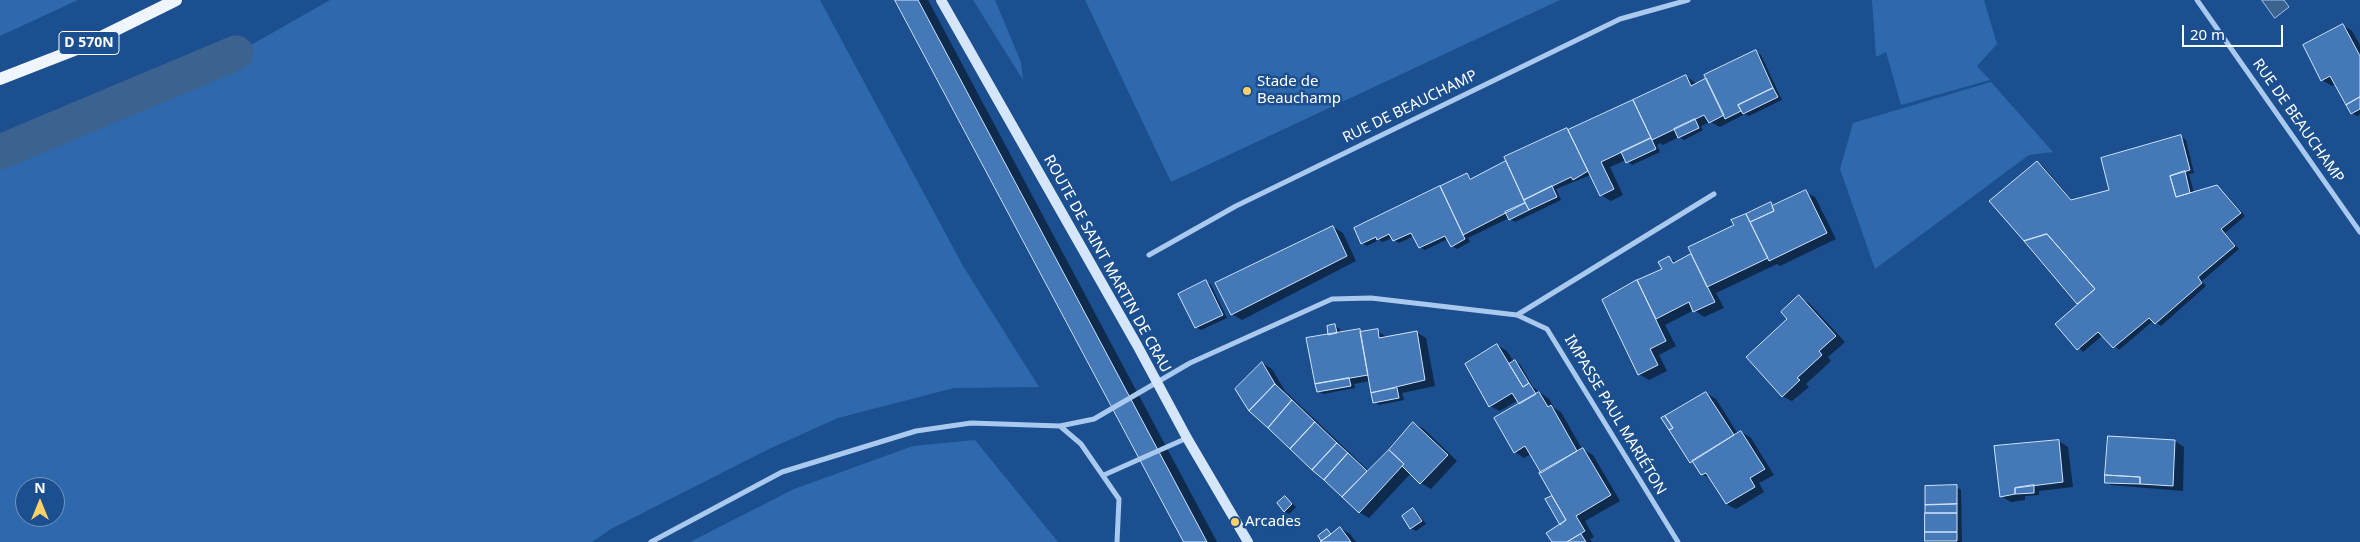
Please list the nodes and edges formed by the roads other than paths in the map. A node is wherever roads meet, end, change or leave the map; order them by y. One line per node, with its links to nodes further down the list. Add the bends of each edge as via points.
1 (176, 0): 5 (main road, D 570N, via 77,49)
2 (941, 0): 10 (main road, ROUTE DE SAINT MARTIN DE CRAU)
3 (1688, 0): 8 (street, RUE DE BEAUCHAMP, via 1620,19 1236,206)
4 (2198, 0): 7 (street, RUE DE BEAUCHAMP)
5 (0, 79)
6 (1714, 194): 9 (street)
7 (2360, 232)
8 (1149, 255)
9 (1517, 316): 10 (street, IMPASSE PAUL MARIÉTON, via 1371,298 1332,299 1190,363); 17 (street, IMPASSE PAUL MARIÉTON, via 1547,329)
10 (1156, 383): 11 (street, IMPASSE PAUL MARIÉTON, via 1094,420); 12 (main road, ROUTE DE SAINT MARTIN DE CRAU)
11 (1060, 426): 13 (street, via 1081,444); 14 (street, IMPASSE PAUL MARIÉTON, via 970,423 916,431 782,472)
12 (1187, 438): 13 (street); 16 (main road, ROUTE DE SAINT MARTIN DE CRAU)
13 (1104, 475): 15 (street, via 1119,500)
14 (651, 542)
15 (1117, 542)
16 (1248, 542)
17 (1678, 542)

